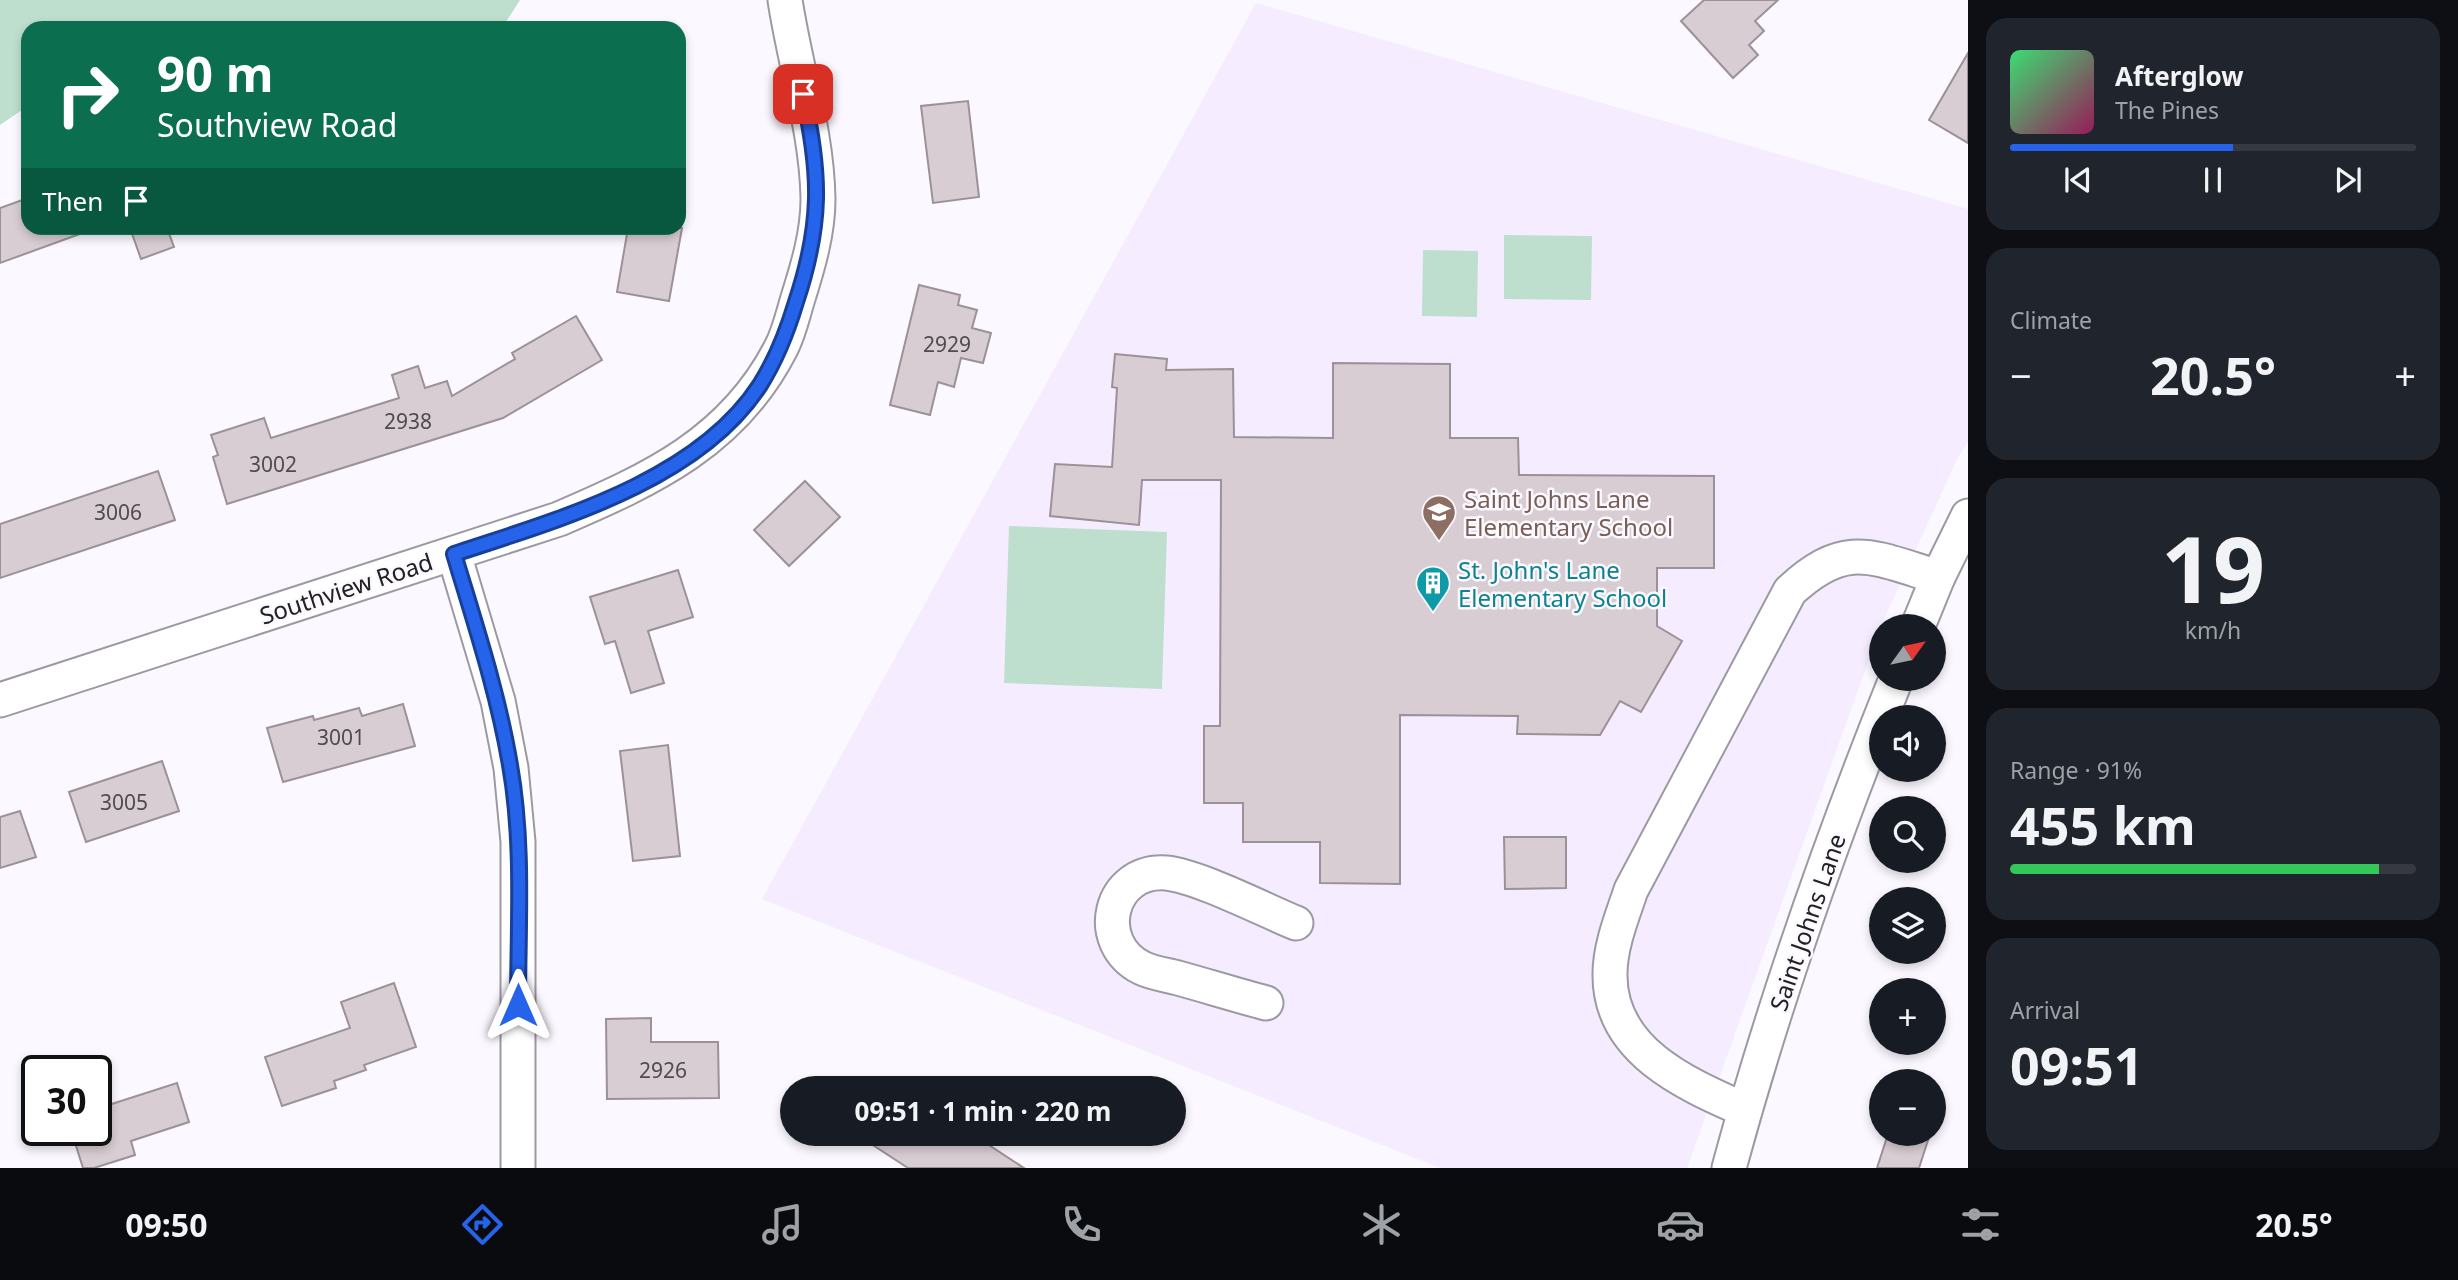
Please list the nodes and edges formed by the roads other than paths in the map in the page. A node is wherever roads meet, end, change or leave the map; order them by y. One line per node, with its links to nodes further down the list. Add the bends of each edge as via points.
1 (785, 0): 3 (street, Southview Road, via 813,139 818,201 811,259 782,345 759,387 727,424 694,451 620,493)
2 (1968, 516): 4 (street)
3 (454, 554): 7 (street, Southview Road); 11 (street, via 498,701 511,768 518,842)
4 (1938, 578): 5 (street); 10 (street, via 1873,557 1839,558 1813,569 1790,591 1630,890 1610,975 1616,1010 1650,1058 1682,1082)
5 (1923, 614)
6 (1891, 691): 10 (street, Saint Johns Lane, via 1794,956)
7 (0, 700)
8 (1296, 923): 9 (street, via 1167,873 1139,879 1113,905 1116,937 1124,953 1141,968)
9 (1266, 1003)
10 (1745, 1110): 12 (street, Saint Johns Lane)
11 (518, 1168)
12 (1729, 1168)

